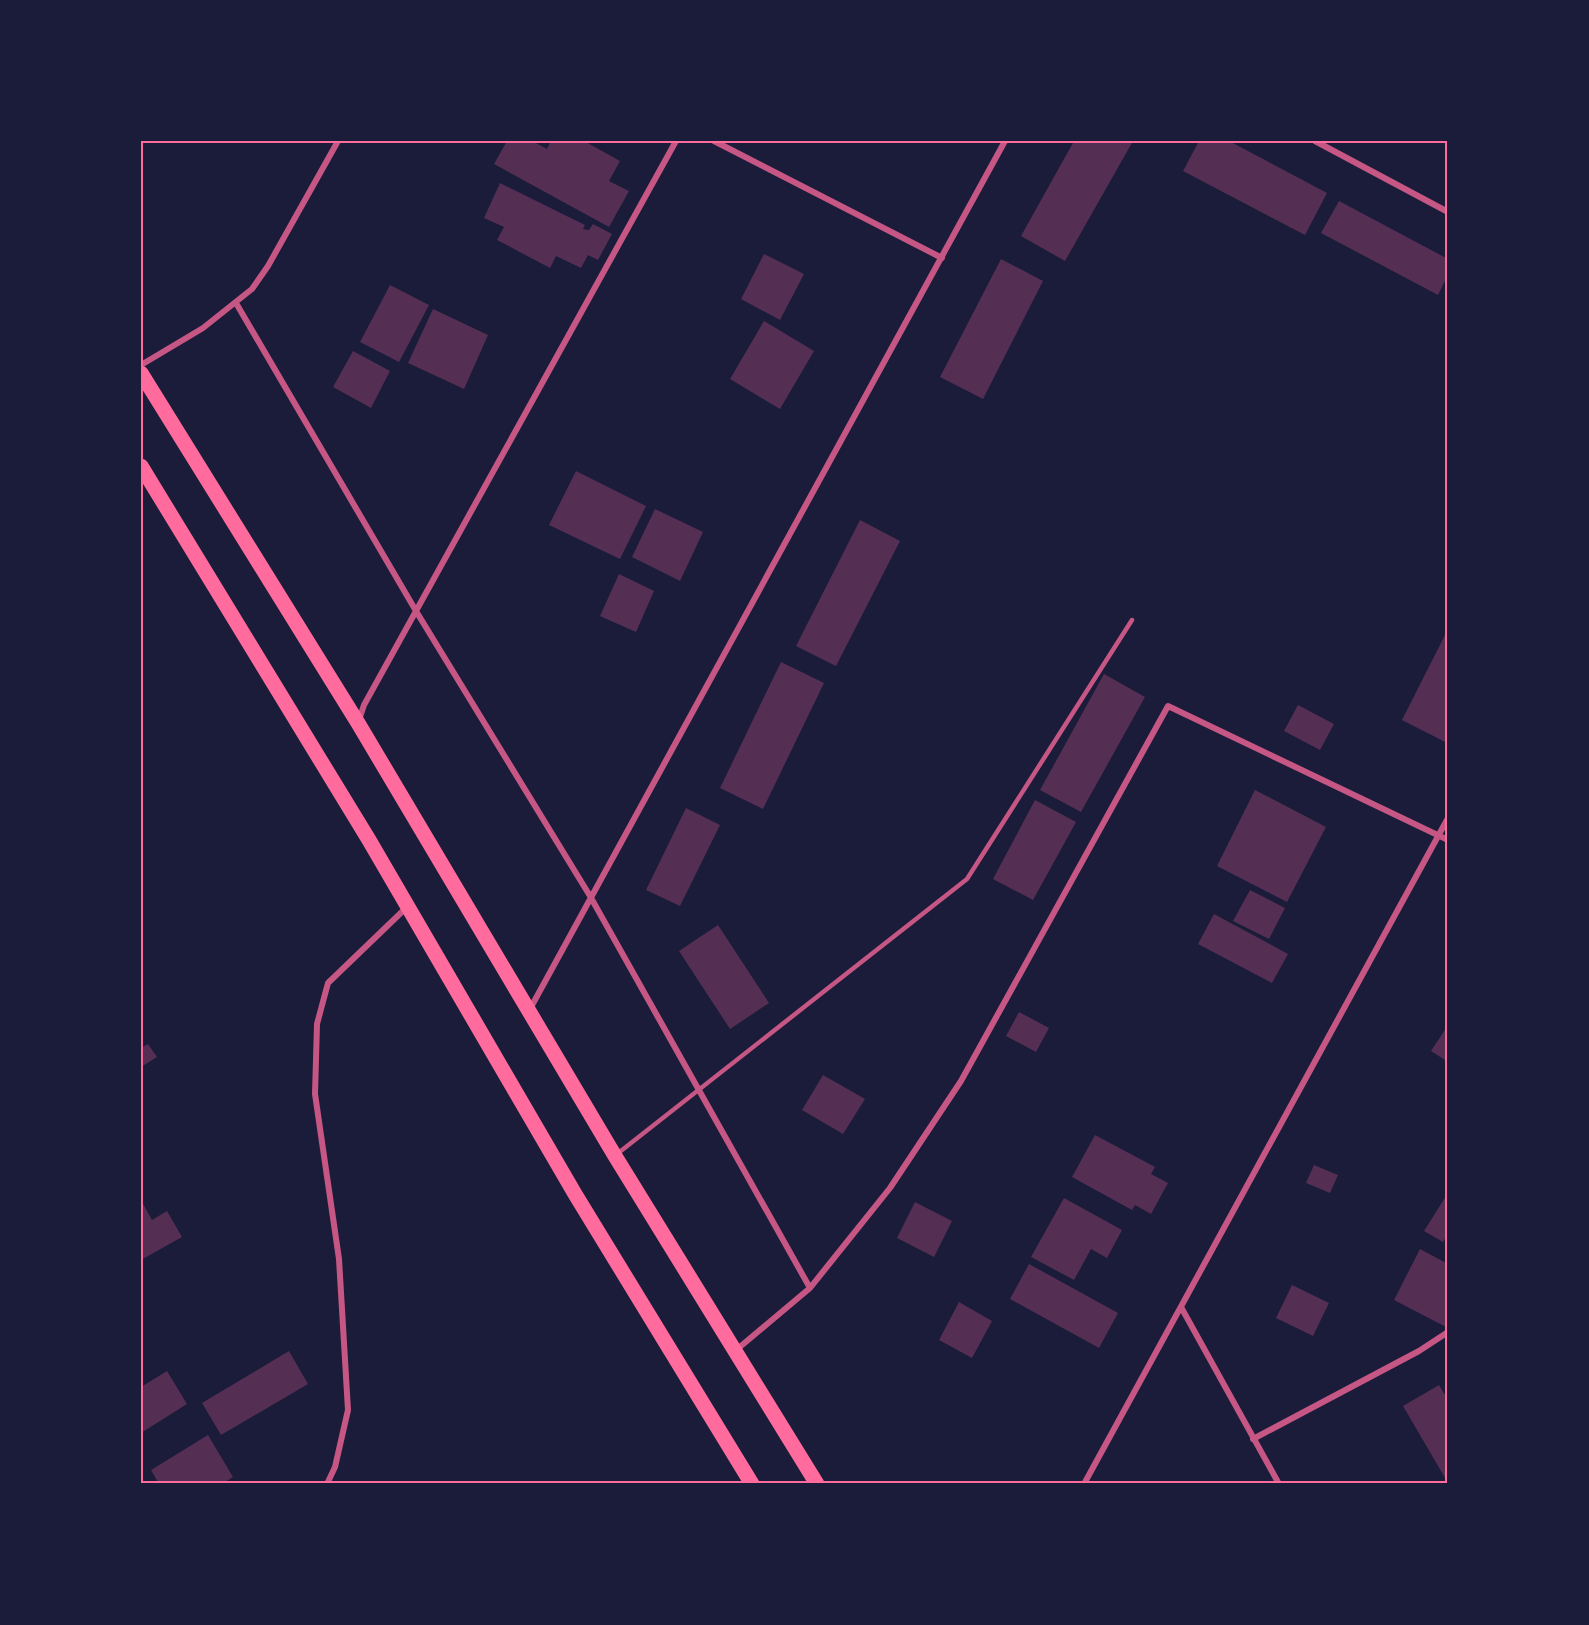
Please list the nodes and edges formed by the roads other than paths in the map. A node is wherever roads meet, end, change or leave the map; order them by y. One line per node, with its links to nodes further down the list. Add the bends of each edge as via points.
1 (339, 141): 8 (street, via 268,266)
2 (676, 141): 12 (street)
3 (714, 141): 7 (street)
4 (1005, 141): 7 (street)
5 (1315, 141): 6 (street)
6 (1448, 212)
7 (942, 258): 18 (street)
8 (236, 303): 9 (street); 12 (street)
9 (141, 365)
10 (141, 373): 14 (main road)
11 (141, 466): 19 (main road)
12 (416, 611): 14 (street); 18 (street)
13 (1132, 620): 21 (lane, via 967,879)
14 (358, 723): 20 (main road)
15 (1448, 818): 16 (street)
16 (1439, 835): 17 (street); 23 (street, via 1168,706 961,1081 890,1188); 24 (street)
17 (1448, 840)
18 (590, 896): 20 (street); 21 (street)
19 (408, 906): 28 (street, via 328,983 317,1024 315,1094 339,1259 348,1410 335,1467); 29 (main road, via 581,1204)
20 (530, 1009): 22 (main road)
21 (699, 1090): 22 (lane); 23 (street)
22 (615, 1156): 26 (main road)
23 (810, 1288): 26 (street)
24 (1181, 1307): 27 (street); 31 (street)
25 (1448, 1332): 27 (street)
26 (735, 1351): 30 (main road)
27 (1253, 1439): 32 (street)
28 (327, 1484)
29 (752, 1484)
30 (817, 1484)
31 (1084, 1484)
32 (1279, 1484)

